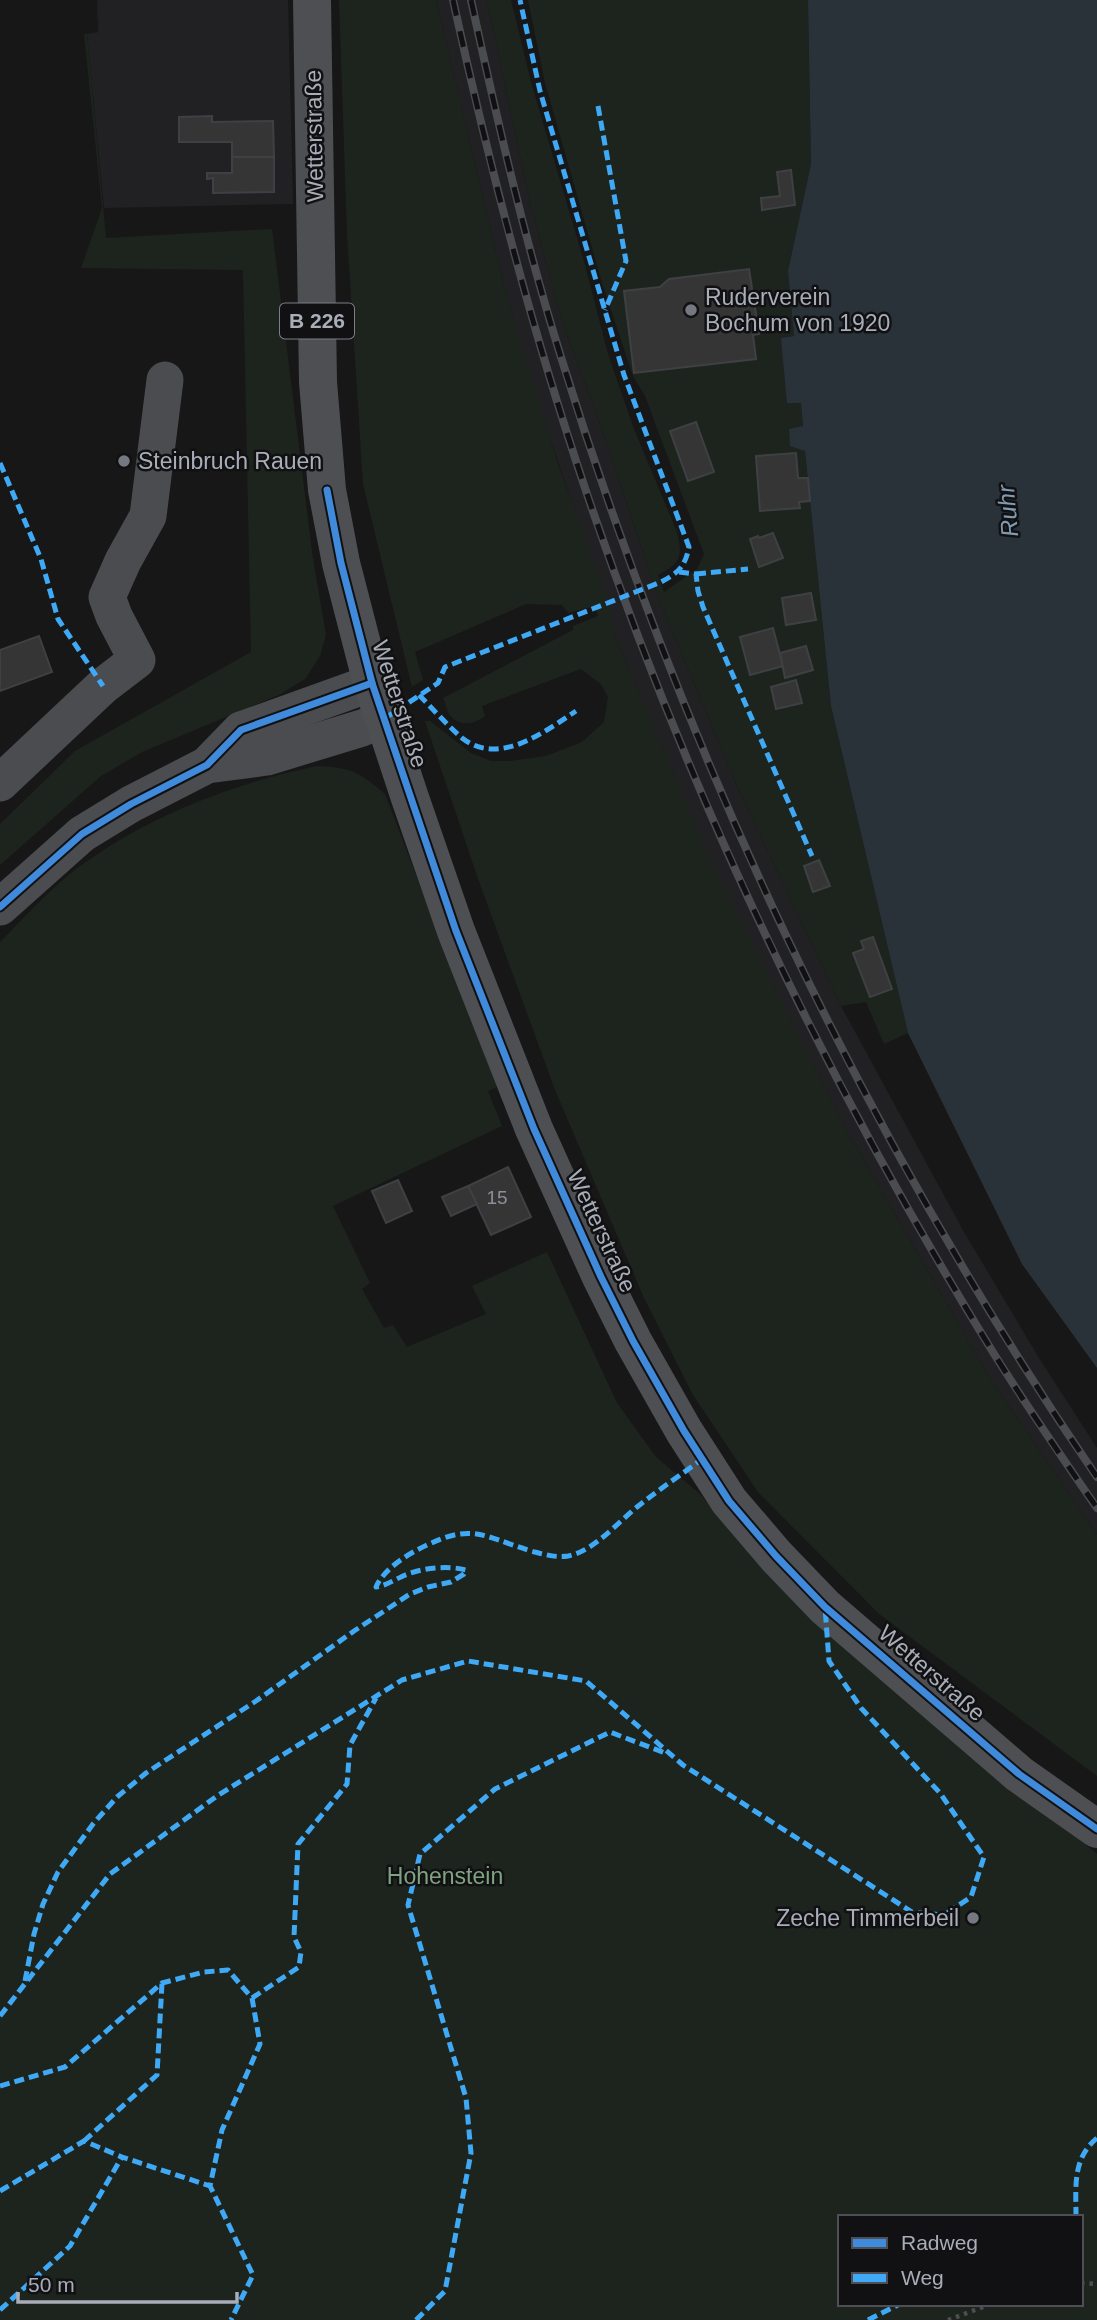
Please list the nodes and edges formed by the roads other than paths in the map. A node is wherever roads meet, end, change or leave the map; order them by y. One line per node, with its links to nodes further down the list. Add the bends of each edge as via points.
1 (313, 0): 3 (main road, Wetterstraße / B 226, via 318,382 326,476 341,563)
2 (165, 380): 6 (street, via 149,516 107,597 137,660 103,685)
3 (372, 683): 4 (main road, Wetterstraße / B 226); 5 (street, via 241,730)
4 (384, 719): 5 (street, via 267,757); 8 (main road, Wetterstraße / B 226, via 456,932 534,1129 623,1320 696,1450 729,1501 825,1607 1019,1774)
5 (207, 765): 7 (street, via 82,834)
6 (0, 783)
7 (0, 907)
8 (1097, 1829)

